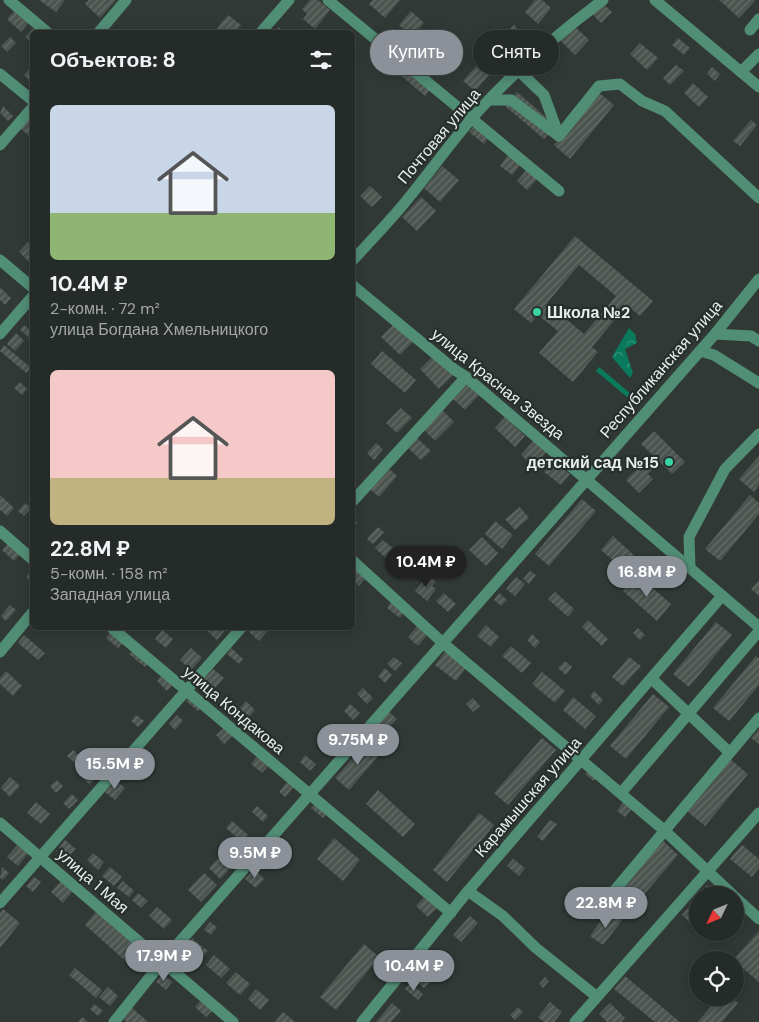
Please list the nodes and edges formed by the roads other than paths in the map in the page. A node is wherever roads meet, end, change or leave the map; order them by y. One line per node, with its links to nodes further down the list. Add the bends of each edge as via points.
1 (9, 0): 8 (street)
2 (126, 0): 9 (street)
3 (290, 0): 10 (street)
4 (328, 0): 22 (street)
5 (603, 0): 12 (street, Почтовая улица)
6 (655, 0): 14 (street)
7 (759, 19): 11 (street)
8 (45, 30)
9 (101, 30)
10 (263, 30)
11 (750, 30)
12 (559, 34)
13 (759, 54): 14 (street)
14 (741, 72): 18 (street)
15 (0, 74): 19 (street)
16 (513, 75): 20 (street, Почтовая улица)
17 (523, 75): 23 (street, via 544,95)
18 (759, 87)
19 (30, 98)
20 (490, 100): 22 (street, Почтовая улица); 23 (street, via 511,100)
21 (30, 110): 24 (street)
22 (473, 118): 25 (street); 27 (street, Почтовая улица, via 396,214)
23 (559, 136): 26 (street, via 600,86 620,84 642,101 665,111)
24 (0, 146)
25 (559, 190)
26 (759, 198)
27 (355, 258)
28 (0, 260): 30 (street)
29 (759, 279): 34 (street, Республиканская улица)
30 (30, 285)
31 (355, 287): 37 (street, улица Красная Звезда)
32 (30, 299): 33 (street)
33 (0, 334)
34 (715, 334): 35 (street, via 751,336); 36 (street, Республиканская улица)
35 (759, 341)
36 (700, 351): 38 (street, via 714,355); 40 (street, Республиканская улица)
37 (466, 377): 40 (street, улица Красная Звезда); 41 (street)
38 (759, 383)
39 (759, 434): 45 (street, via 725,469 689,537)
40 (587, 479): 45 (street, улица Красная Звезда); 51 (street, Республиканская улица)
41 (355, 499)
42 (0, 531): 43 (street)
43 (30, 557)
44 (355, 563): 51 (street)
45 (690, 568): 46 (street, улица Красная Звезда)
46 (722, 596): 48 (street, улица Красная Звезда); 53 (street, Карамышская улица)
47 (30, 615): 52 (street)
48 (759, 629): 55 (street)
49 (114, 630): 54 (street, улица Кондакова)
50 (239, 630): 54 (street)
51 (443, 642): 58 (street); 59 (street, Республиканская улица)
52 (0, 652)
53 (652, 679): 55 (street); 58 (street, Карамышская улица)
54 (185, 691): 59 (street, улица Кондакова); 64 (street)
55 (688, 713): 57 (street); 60 (street)
56 (759, 718): 57 (street)
57 (729, 752): 63 (street)
58 (580, 760): 60 (street); 67 (street, Карамышская улица)
59 (309, 793): 71 (street, улица Кондакова); 73 (street, Республиканская улица)
60 (621, 793): 63 (street)
61 (759, 813): 65 (street)
62 (0, 823): 64 (street, улица 1 Мая)
63 (665, 832): 65 (street); 70 (street)
64 (39, 856): 68 (street); 73 (street, улица 1 Мая)
65 (707, 871): 66 (street); 74 (street)
66 (723, 886)
67 (468, 891): 71 (street, Карамышская улица); 74 (street, via 503,916 536,948)
68 (0, 903)
69 (744, 905): 72 (street)
70 (599, 909)
71 (452, 913): 77 (street, Карамышская улица)
72 (759, 919)
73 (162, 962): 75 (street, Республиканская улица); 76 (street, улица 1 Мая)
74 (596, 996): 78 (street)
75 (114, 1022)
76 (234, 1022)
77 (362, 1022)
78 (575, 1022)

